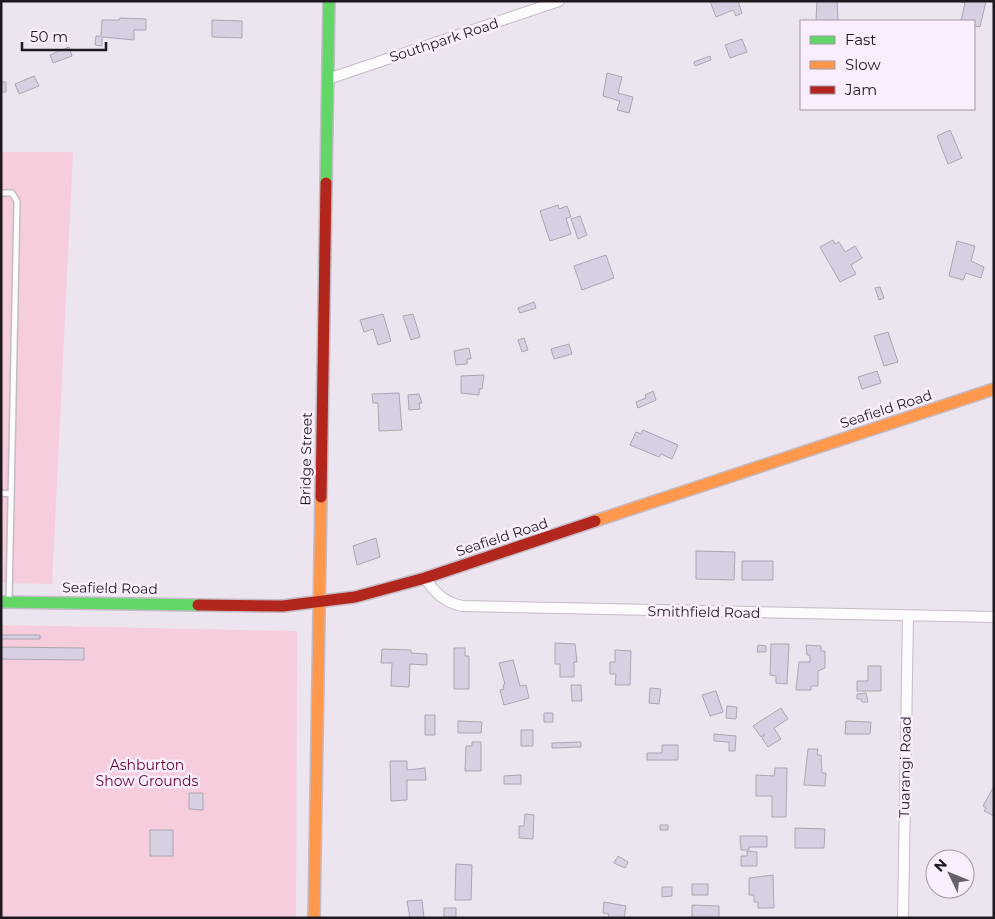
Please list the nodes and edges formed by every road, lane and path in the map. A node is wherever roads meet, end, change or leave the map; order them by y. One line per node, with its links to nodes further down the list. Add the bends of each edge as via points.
1 (329, 1): 3 (street, Bridge Street)
2 (560, 1): 3 (street, Southpark Road)
3 (328, 79): 10 (street, Bridge Street)
4 (1, 193): 7 (lane, via 12,193 16,201)
5 (994, 389): 8 (street, Seafield Road)
6 (1, 493): 7 (lane)
7 (11, 494): 9 (lane)
8 (425, 578): 10 (street, Seafield Road, via 371,594); 11 (street, Smithfield Road, via 438,595 462,606)
9 (5, 602): 10 (street, Seafield Road)
10 (319, 604): 13 (street, Bridge Street)
11 (908, 616): 12 (street, Smithfield Road); 14 (street, Tuarangi Road)
12 (994, 617)
13 (314, 918)
14 (903, 918)

